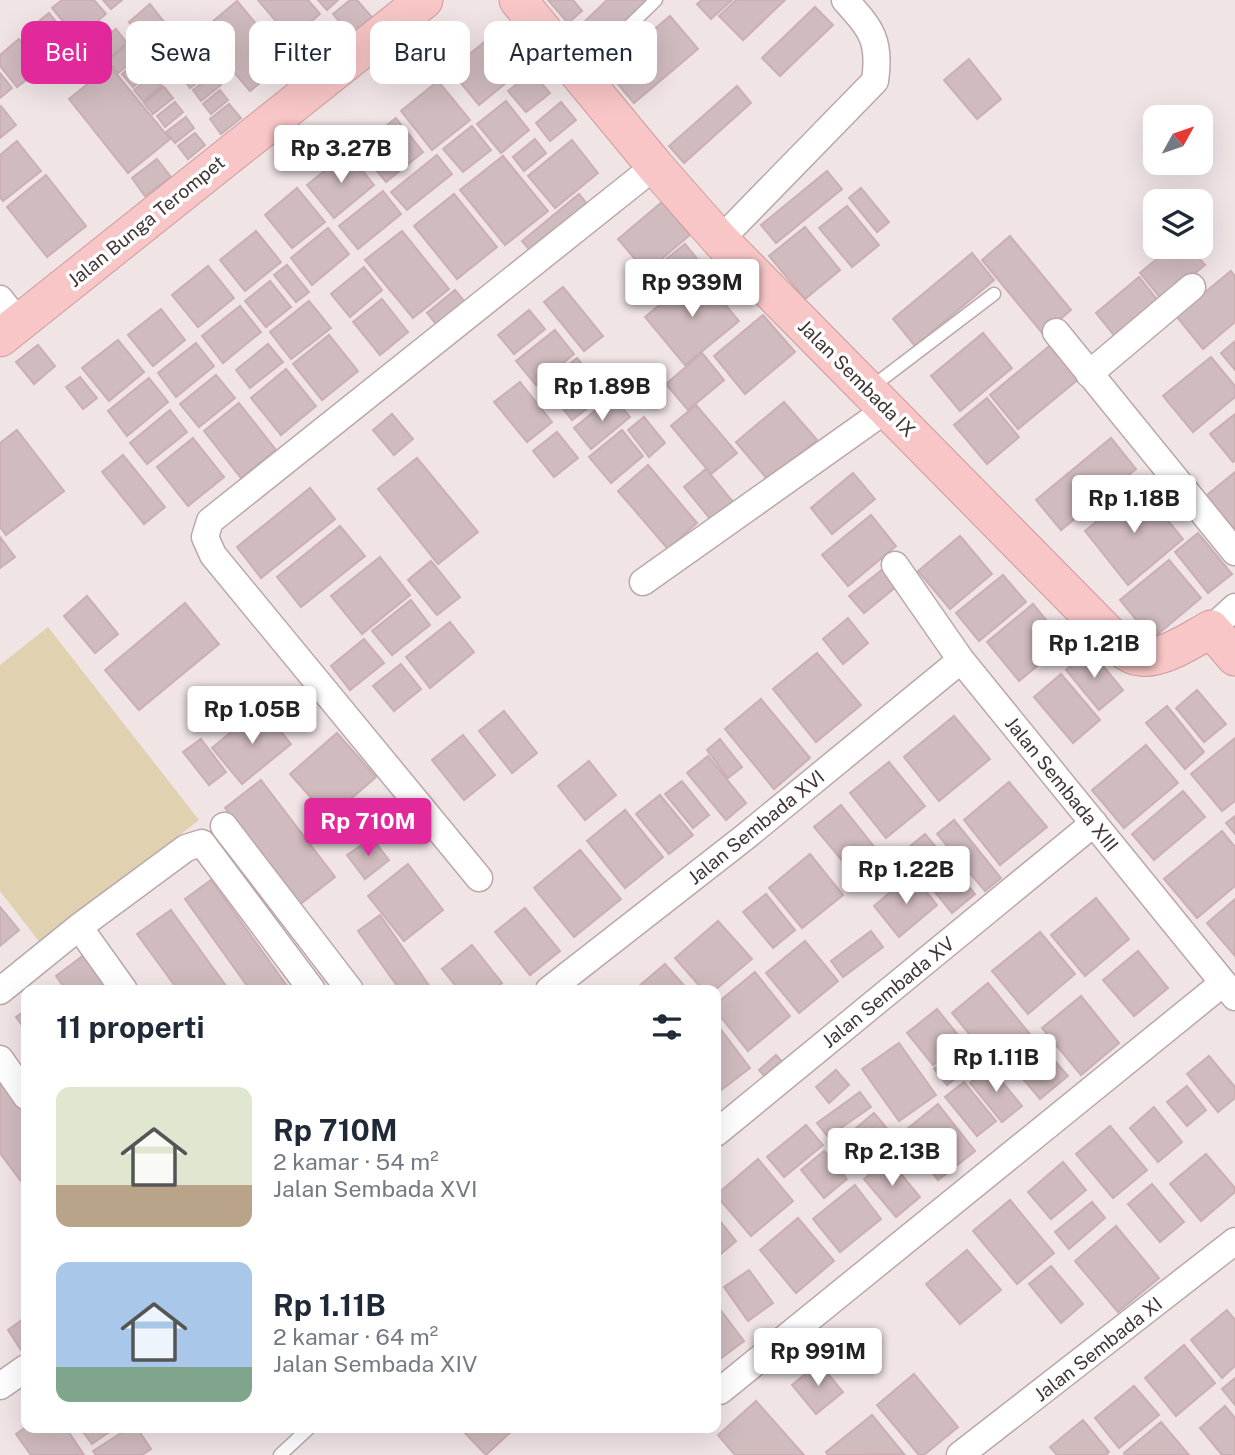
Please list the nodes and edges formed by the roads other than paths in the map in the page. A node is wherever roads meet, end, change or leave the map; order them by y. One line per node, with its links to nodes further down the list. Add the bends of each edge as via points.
1 (424, 0): 12 (street, Jalan Bunga Terompet)
2 (518, 0): 5 (street, Jalan Sembada IX)
3 (656, 0): 6 (lane)
4 (845, 0): 9 (street, via 869,26 878,59 875,81)
5 (535, 21)
6 (634, 21)
7 (587, 84): 8 (street, Jalan Sembada IX)
8 (655, 166): 9 (street, Jalan Sembada IX); 24 (street, via 210,521 205,537 213,555)
9 (720, 240): 15 (street, Jalan Sembada IX)
10 (1192, 288): 14 (street)
11 (994, 293): 15 (lane)
12 (6, 320)
13 (1056, 332): 14 (street)
14 (1089, 374): 16 (street)
15 (878, 399): 18 (street); 19 (street, Jalan Sembada IX, via 1125,650 1149,657 1181,646)
16 (1235, 552)
17 (895, 565): 21 (street, Jalan Sembada XIII)
18 (643, 582)
19 (1223, 618): 20 (street)
20 (1235, 657)
21 (961, 660): 22 (street, Jalan Sembada XIII); 29 (street, Jalan Sembada XVI)
22 (1094, 823): 30 (street, Jalan Sembada XIII); 34 (street, Jalan Sembada XV)
23 (224, 826): 28 (street)
24 (479, 878)
25 (79, 927): 26 (street); 27 (street, via 186,848 202,843); 31 (street)
26 (120, 985)
27 (308, 985)
28 (346, 985)
29 (555, 985)
30 (1229, 990): 38 (street)
31 (0, 991)
32 (0, 1059): 33 (street)
33 (21, 1089)
34 (721, 1129)
35 (1235, 1241): 41 (street, Jalan Sembada XI)
36 (21, 1371): 37 (street)
37 (0, 1386)
38 (721, 1390)
39 (305, 1433): 40 (lane)
40 (279, 1455)
41 (961, 1455)

